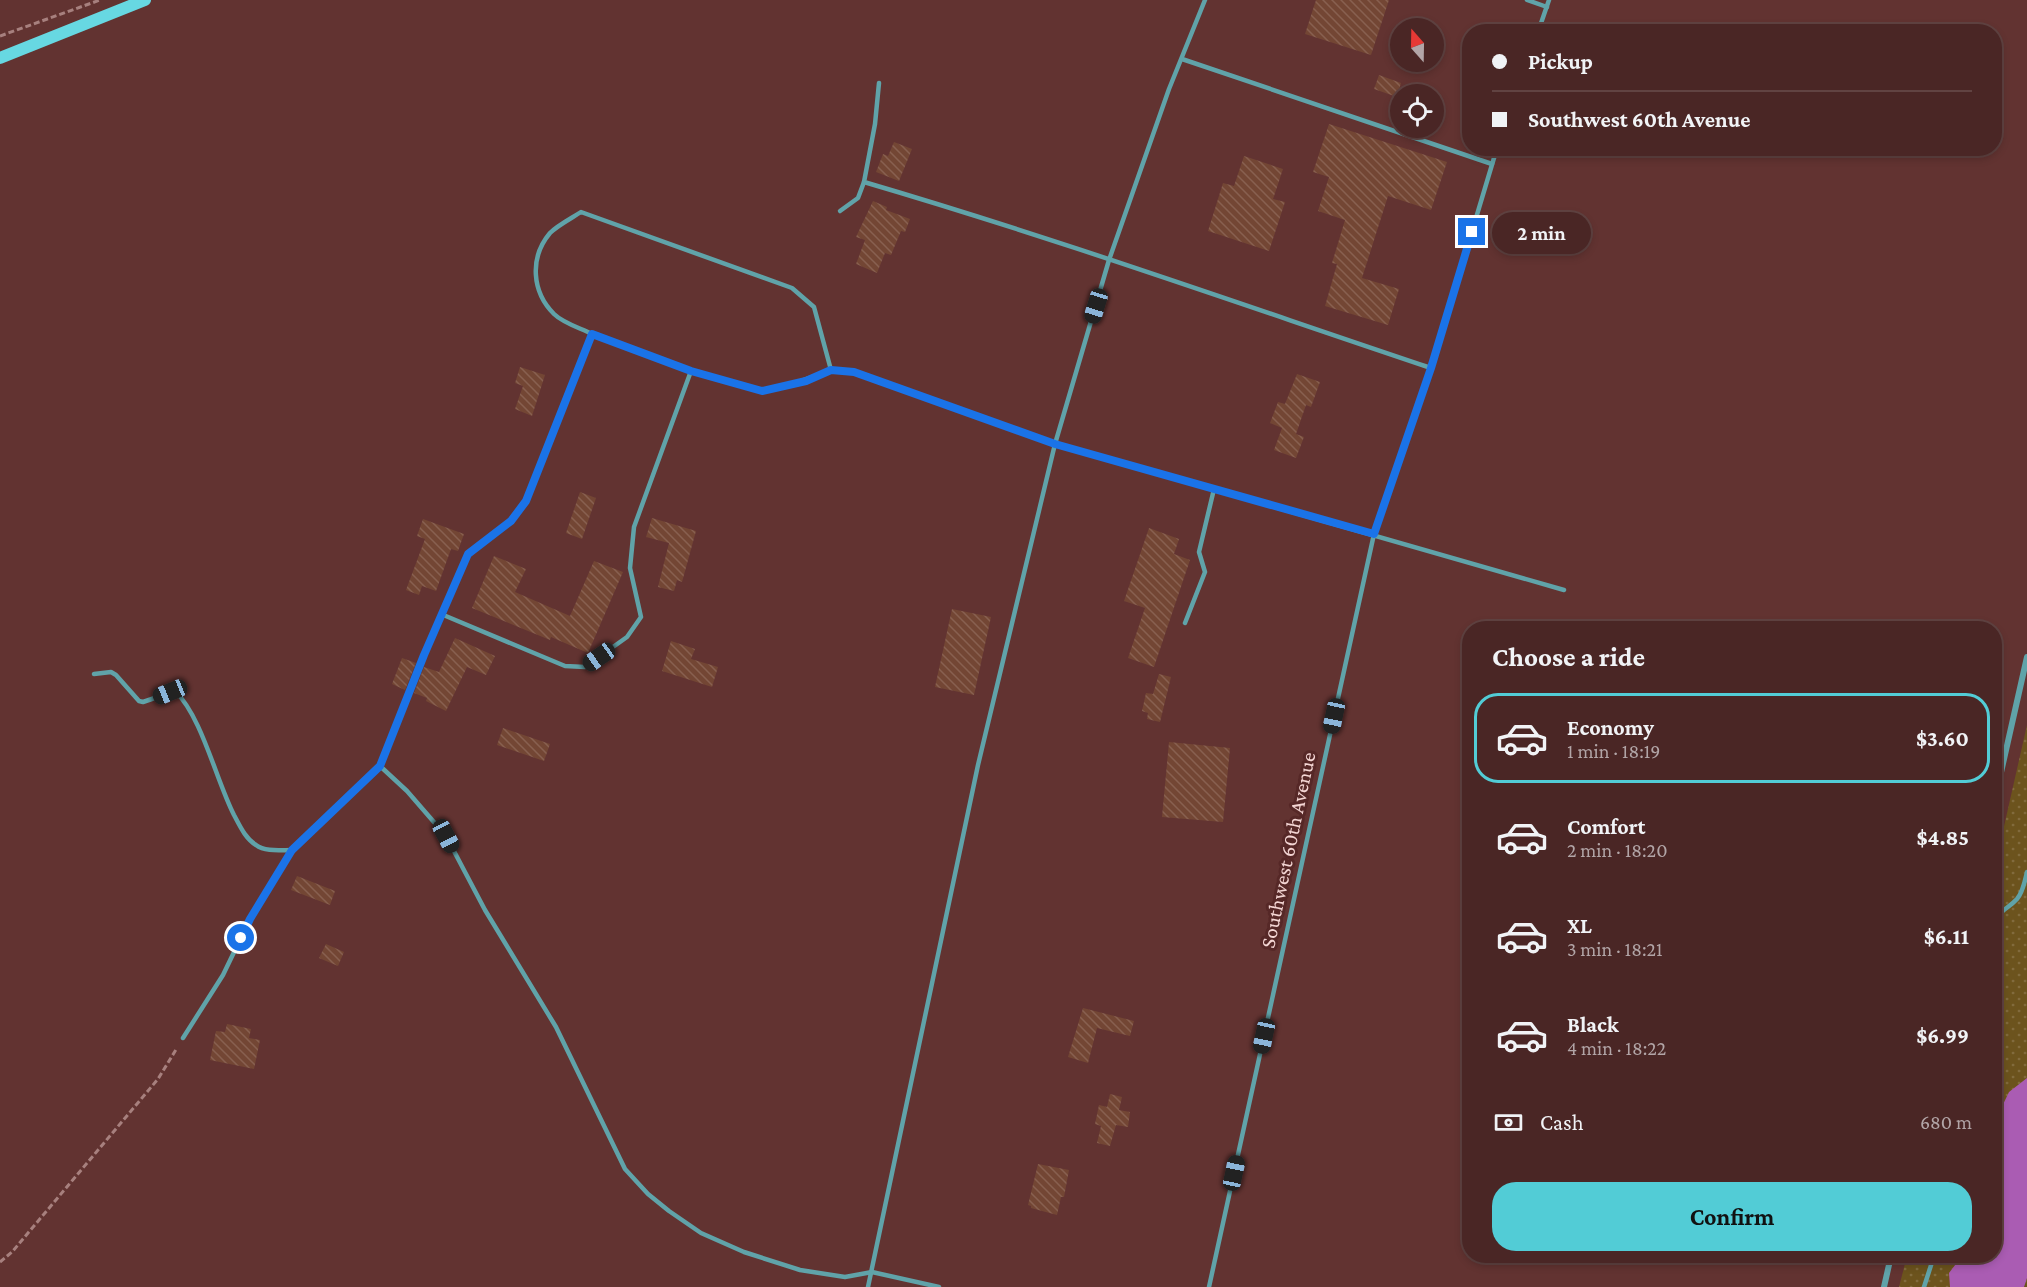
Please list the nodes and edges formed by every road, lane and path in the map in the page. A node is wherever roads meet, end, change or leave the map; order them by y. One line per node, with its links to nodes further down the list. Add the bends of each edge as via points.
1 (100, 0): 8 (path)
2 (146, 0): 9 (main road)
3 (1205, 0): 10 (lane)
4 (1527, 0): 6 (lane)
5 (1549, 0): 6 (lane)
6 (1547, 7): 7 (lane)
7 (1541, 24)
8 (0, 36)
9 (0, 58)
10 (1182, 59): 12 (lane); 18 (lane)
11 (879, 83): 16 (lane)
12 (1462, 154)
13 (1468, 156): 15 (lane)
14 (1494, 156): 15 (lane, Southwest 60th Avenue)
15 (1492, 164): 20 (lane, Southwest 60th Avenue)
16 (864, 182): 17 (lane, via 858,198); 18 (lane)
17 (840, 211)
18 (1110, 260): 20 (lane); 23 (lane)
19 (592, 334): 21 (lane, via 555,316 541,297 535,276 538,252 551,232 581,212 792,288 814,308); 22 (lane); 27 (lane, via 526,501 511,521 468,554)
20 (1431, 368): 25 (lane, Southwest 60th Avenue)
21 (831, 370): 22 (lane, via 762,391); 23 (lane, via 854,372)
22 (691, 371): 27 (lane, via 634,527 630,568 641,617 627,637 585,667 565,666)
23 (1055, 444): 24 (lane); 40 (lane, via 978,765)
24 (1214, 489): 25 (lane); 28 (lane, via 1199,552 1205,572)
25 (1374, 534): 26 (lane); 43 (lane, Southwest 60th Avenue)
26 (1564, 590)
27 (441, 614): 31 (lane)
28 (1185, 623)
29 (2027, 657): 32 (street)
30 (94, 674): 33 (lane, via 111,672 143,702 175,691 198,727 243,832 256,846)
31 (380, 766): 33 (lane); 40 (lane, via 446,836 484,910 556,1027 626,1169 648,1194 701,1233 744,1252 800,1270 845,1277)
32 (2002, 768)
33 (292, 850): 36 (lane, via 250,919 223,975)
34 (2027, 872): 35 (lane, via 2022,892)
35 (2002, 911)
36 (183, 1038): 37 (path, via 158,1079)
37 (0, 1262)
38 (1889, 1263): 44 (street)
39 (1932, 1263): 45 (lane)
40 (872, 1272): 41 (lane); 42 (lane)
41 (868, 1287)
42 (939, 1287)
43 (1209, 1287)
44 (1884, 1287)
45 (1924, 1287)

